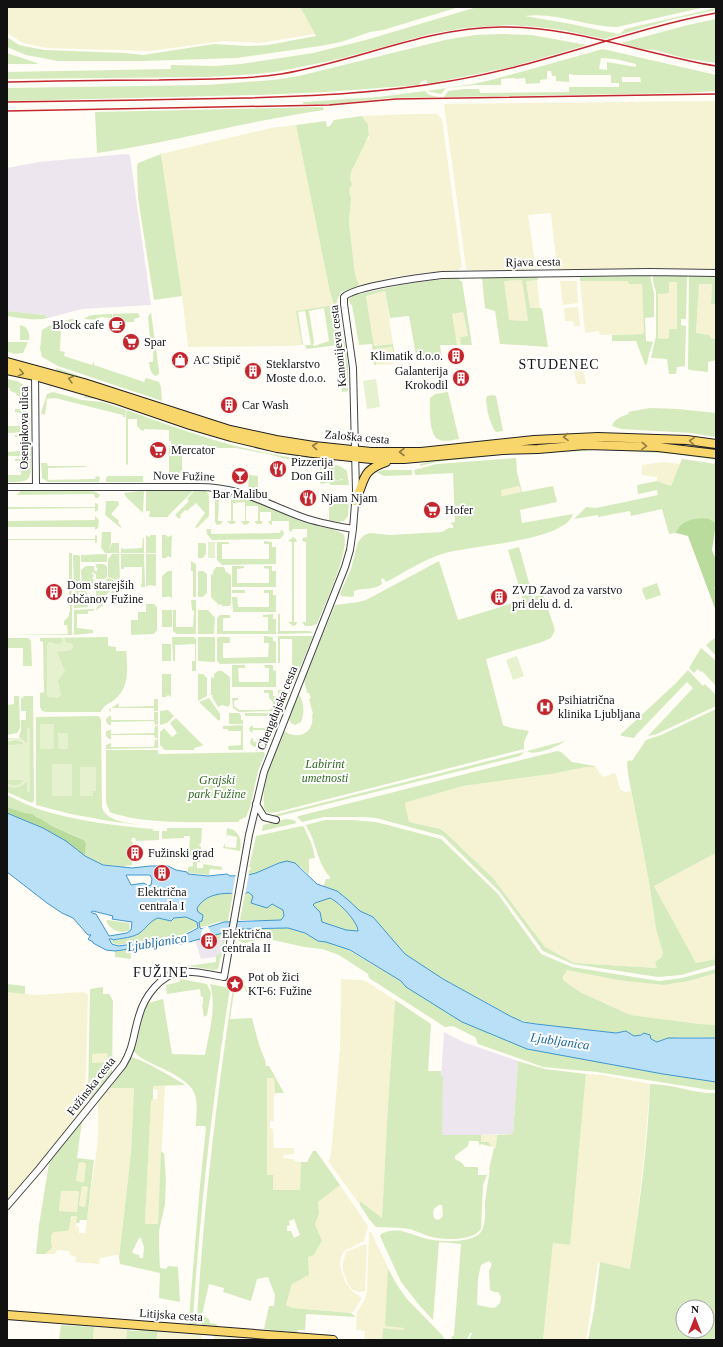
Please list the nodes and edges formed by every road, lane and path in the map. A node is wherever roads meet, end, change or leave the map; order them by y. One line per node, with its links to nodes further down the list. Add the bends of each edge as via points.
1 (716, 273): 2 (street, Rjava cesta, via 442,275 396,281)
2 (353, 292): 7 (street, Kanonijeva cesta, via 344,297 344,304 353,368)
3 (7, 362): 5 (main road, Zaloška cesta)
4 (7, 370): 5 (main road, Zaloška cesta, one-way to 5)
5 (35, 373): 7 (main road, Zaloška cesta, via 106,390 240,433); 11 (street, Osenjakova ulica)
6 (716, 444): 7 (main road, Zaloška cesta, one-way to 7, via 687,440 590,437 421,452)
7 (354, 454): 9 (main road, Zaloška cesta); 12 (street, Chengdujska cesta)
8 (716, 454): 9 (main road, Zaloška cesta, one-way to 8, via 585,445 678,448)
9 (391, 460): 12 (main road, via 375,466 367,473)
10 (7, 487): 11 (street, Nove Fužine)
11 (36, 487): 13 (street, Nove Fužine, via 220,488 250,495 310,520)
12 (356, 501): 13 (street, Chengdujska cesta)
13 (353, 529): 14 (street, Chengdujska cesta, via 346,562 268,760)
14 (256, 804): 15 (street, via 264,817); 16 (street, Chengdujska cesta, via 224,978 189,972)
15 (276, 820)
16 (175, 973): 17 (street, Fužinska cesta, via 159,984 144,1001 132,1047 119,1071)
17 (7, 1206)
18 (7, 1315): 19 (main road, Litijska cesta)
19 (333, 1340)

